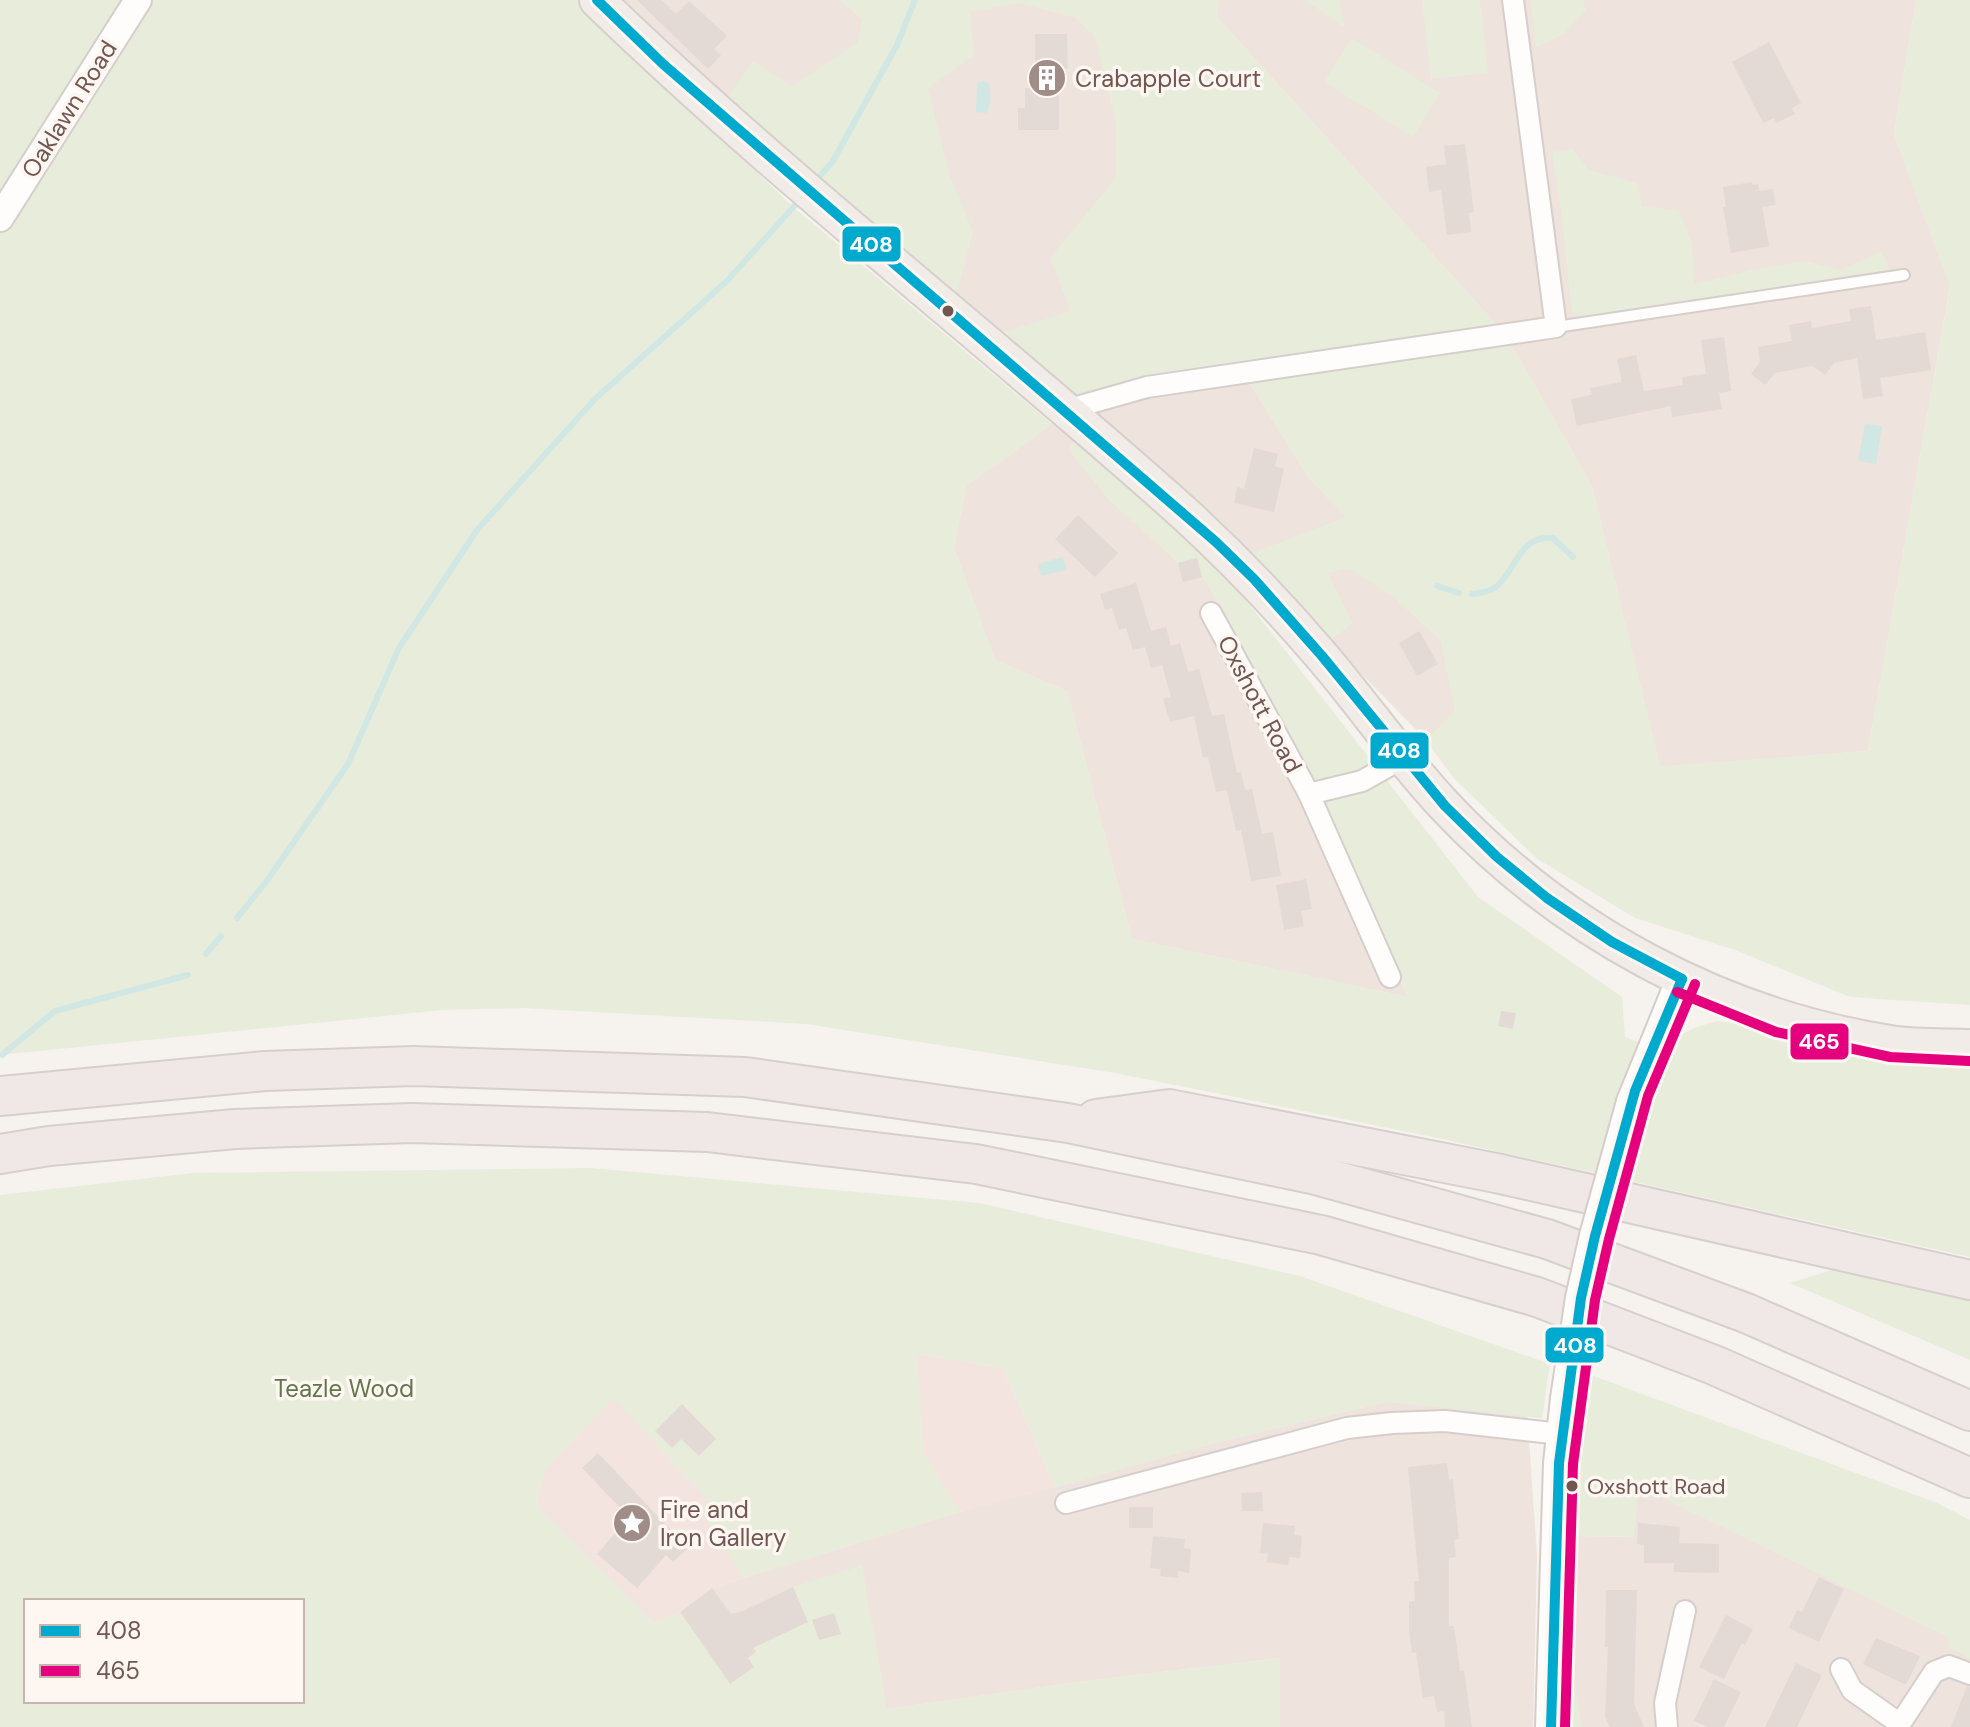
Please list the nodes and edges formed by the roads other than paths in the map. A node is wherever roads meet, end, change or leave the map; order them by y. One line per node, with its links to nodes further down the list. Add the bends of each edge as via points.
1 (138, 0): 4 (street, Oaklawn Road)
2 (597, 0): 7 (main road, via 663,64)
3 (1513, 0): 6 (street)
4 (0, 218)
5 (1904, 275): 6 (lane)
6 (1556, 327): 7 (street, via 1147,387)
7 (1066, 410): 9 (main road, via 1254,579)
8 (1211, 613): 10 (street, Oxshott Road)
9 (1403, 758): 10 (street, Oxshott Road, via 1362,781); 12 (main road, via 1497,857 1547,898 1612,942)
10 (1309, 794): 11 (street, Oxshott Road)
11 (1390, 977)
12 (1682, 979): 13 (main road, via 1779,1018 1892,1043); 19 (main road, bridge, via 1632,1102 1595,1236)
13 (1970, 1047)
14 (0, 1096): 15 (highway, via 265,1071 414,1066 745,1077)
15 (1068, 1123): 17 (highway, via 1169,1109 1496,1173); 18 (highway, via 1316,1175 1547,1239 1746,1313)
16 (0, 1154): 20 (highway, via 235,1129 412,1123 707,1132 976,1164 1321,1235 1537,1297 1714,1365)
17 (1970, 1280)
18 (1970, 1411)
19 (1561, 1434): 21 (street, via 1445,1421 1347,1428); 26 (main road)
20 (1970, 1478)
21 (1066, 1503)
22 (1685, 1611): 27 (street, via 1665,1703)
23 (1841, 1669): 25 (street, via 1852,1690)
24 (1970, 1674): 25 (street, via 1949,1666 1934,1672)
25 (1899, 1725)
26 (1551, 1727)
27 (1667, 1727)

